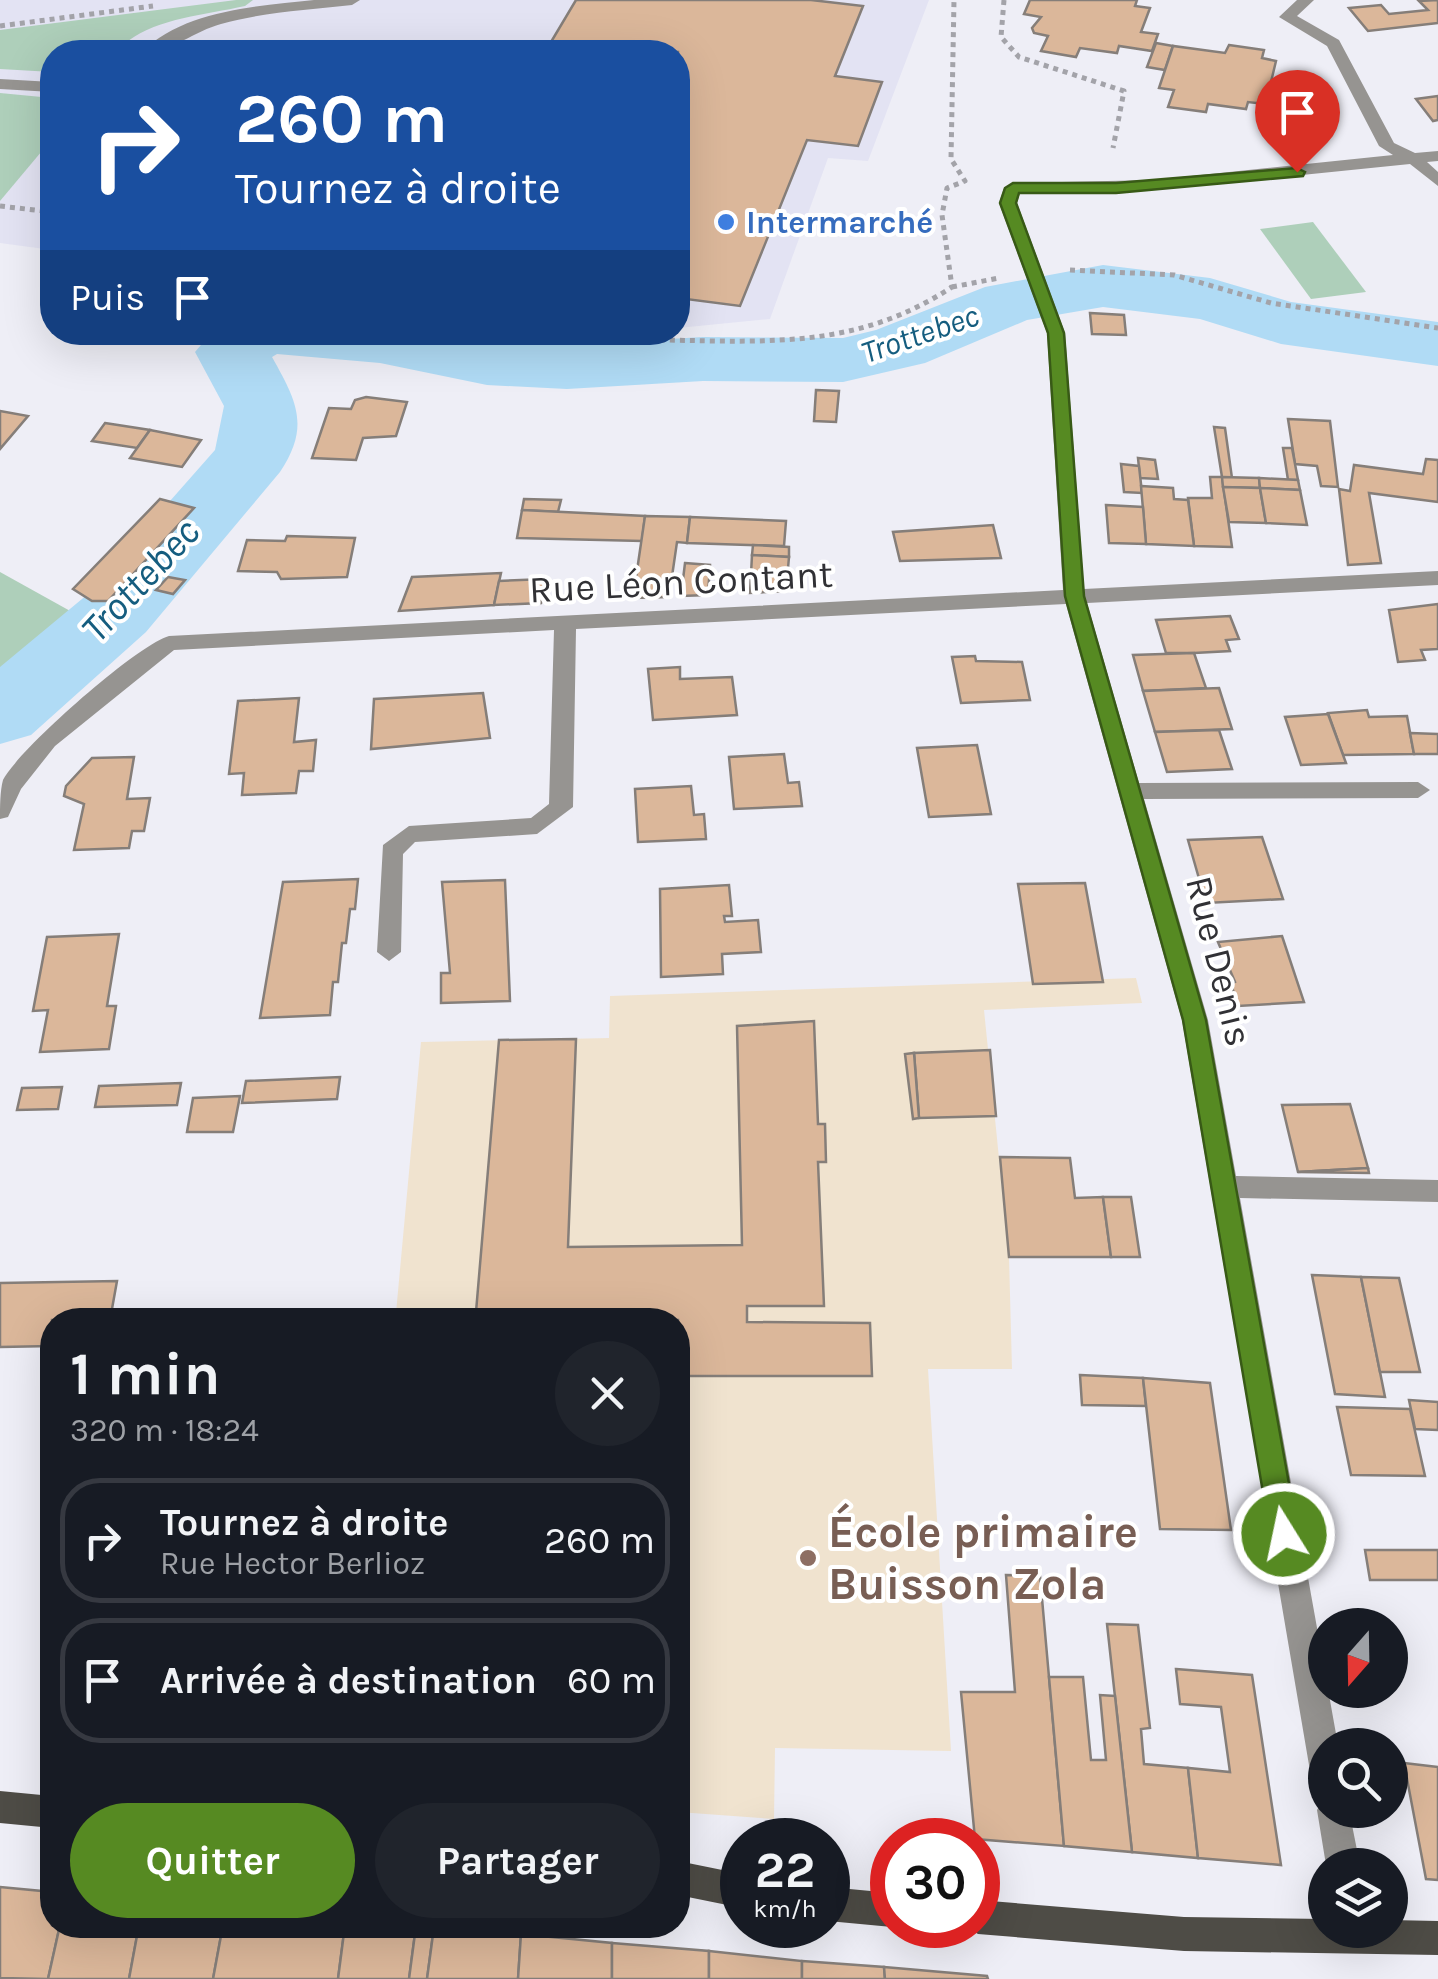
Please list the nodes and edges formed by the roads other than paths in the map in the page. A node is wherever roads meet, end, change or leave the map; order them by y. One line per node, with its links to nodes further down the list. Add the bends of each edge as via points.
1 (352, 0): 3 (street)
2 (1306, 0): 8 (street, via 1287,17 1333,43 1387,146)
3 (270, 6): 4 (street, via 185,28)
4 (168, 40)
5 (0, 84): 6 (street)
6 (40, 87)
7 (1438, 156): 8 (street)
8 (1414, 159): 9 (street); 11 (street, Rue Denis, via 1134,187 1013,188 1008,203 1052,312)
9 (1438, 181)
10 (1438, 578): 11 (street, Rue Léon Contant)
11 (1074, 596): 12 (street, Rue Léon Contant); 14 (street, Rue Denis)
12 (565, 623): 15 (street, Rue Léon Contant, via 169,643 34,753 5,792); 16 (street, via 561,807 537,826 409,834 391,850)
13 (1418, 790): 14 (street)
14 (1130, 791): 17 (street, Rue Denis, via 1194,1020)
15 (0, 811)
16 (389, 952)
17 (1223, 1187): 18 (street); 19 (street, Rue Denis)
18 (1438, 1191)
19 (1318, 1728)
20 (0, 1807): 21 (main road)
21 (40, 1811)
22 (690, 1880): 23 (main road)
23 (720, 1887)
24 (1000, 1919): 25 (main road, via 1184,1934)
25 (1308, 1933)
26 (1408, 1936): 27 (main road)
27 (1438, 1938)

